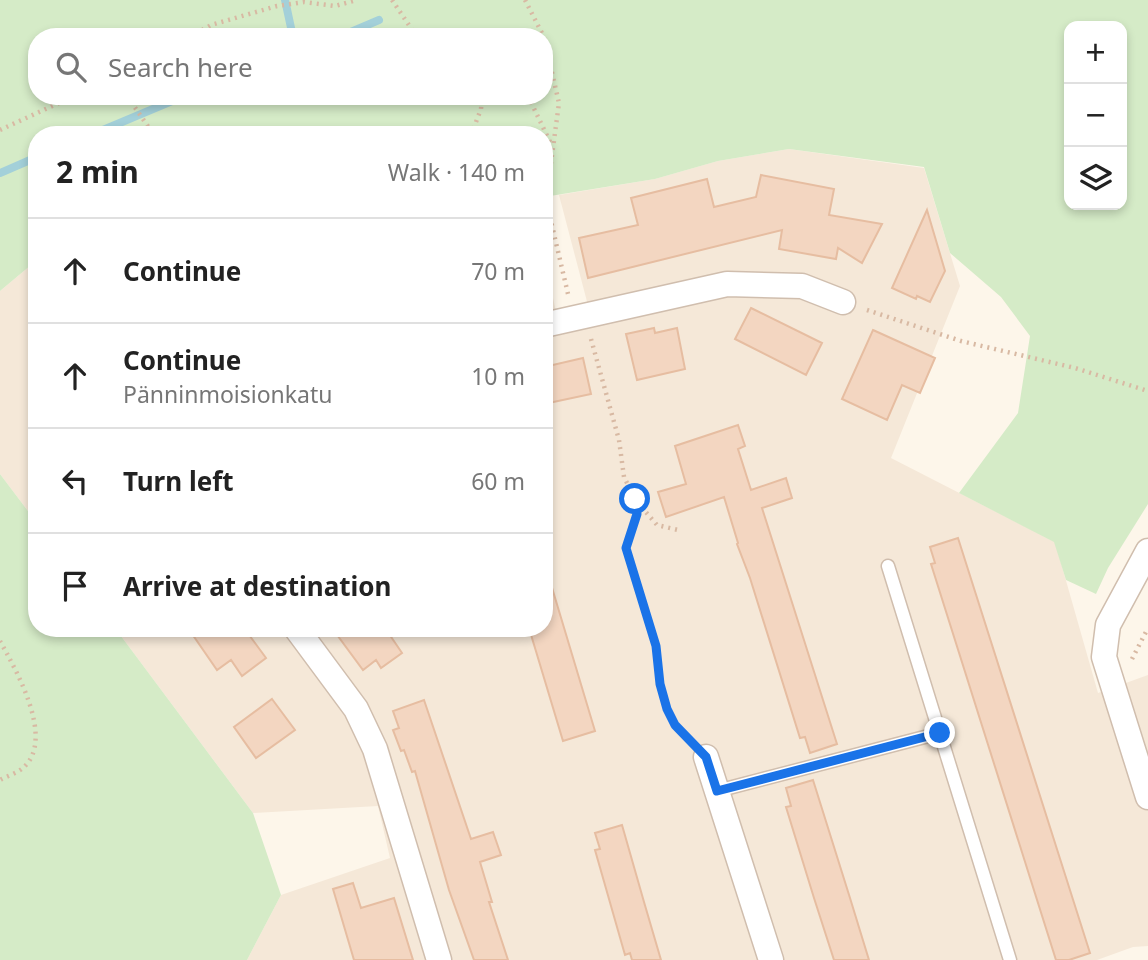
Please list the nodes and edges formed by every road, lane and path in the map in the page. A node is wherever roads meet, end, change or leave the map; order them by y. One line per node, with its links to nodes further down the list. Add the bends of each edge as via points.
1 (275, 0): 5 (path)
2 (357, 0): 5 (path, via 335,6 304,2)
3 (392, 0): 7 (path)
4 (525, 0): 8 (path)
5 (277, 6): 6 (path)
6 (206, 28)
7 (411, 28)
8 (539, 28)
9 (553, 77): 18 (path, via 559,103)
10 (54, 105): 17 (path)
11 (133, 105): 14 (path)
12 (481, 105): 15 (path)
13 (532, 105): 16 (path)
14 (148, 126)
15 (474, 126)
16 (543, 126)
17 (0, 130)
18 (553, 147)
19 (553, 222): 21 (path)
20 (843, 302): 21 (street, via 802,286 727,284); 23 (path, via 961,341 1076,368)
21 (579, 316): 22 (street); 24 (path, via 619,440 624,477)
22 (553, 323)
23 (1148, 391)
24 (635, 499): 25 (path, via 657,525); 31 (path, via 637,514 626,548 656,646 660,684 675,725)
25 (678, 530)
26 (1148, 551): 34 (street, via 1108,625 1104,657)
27 (888, 566): 30 (lane)
28 (303, 637): 35 (street, via 356,709 375,749)
29 (0, 641): 32 (path, via 27,694 36,745 24,767)
30 (940, 733): 33 (lane); 37 (lane)
31 (706, 757): 33 (street)
32 (0, 780)
33 (717, 791): 36 (street)
34 (1148, 797)
35 (439, 960)
36 (771, 960)
37 (1010, 960)

